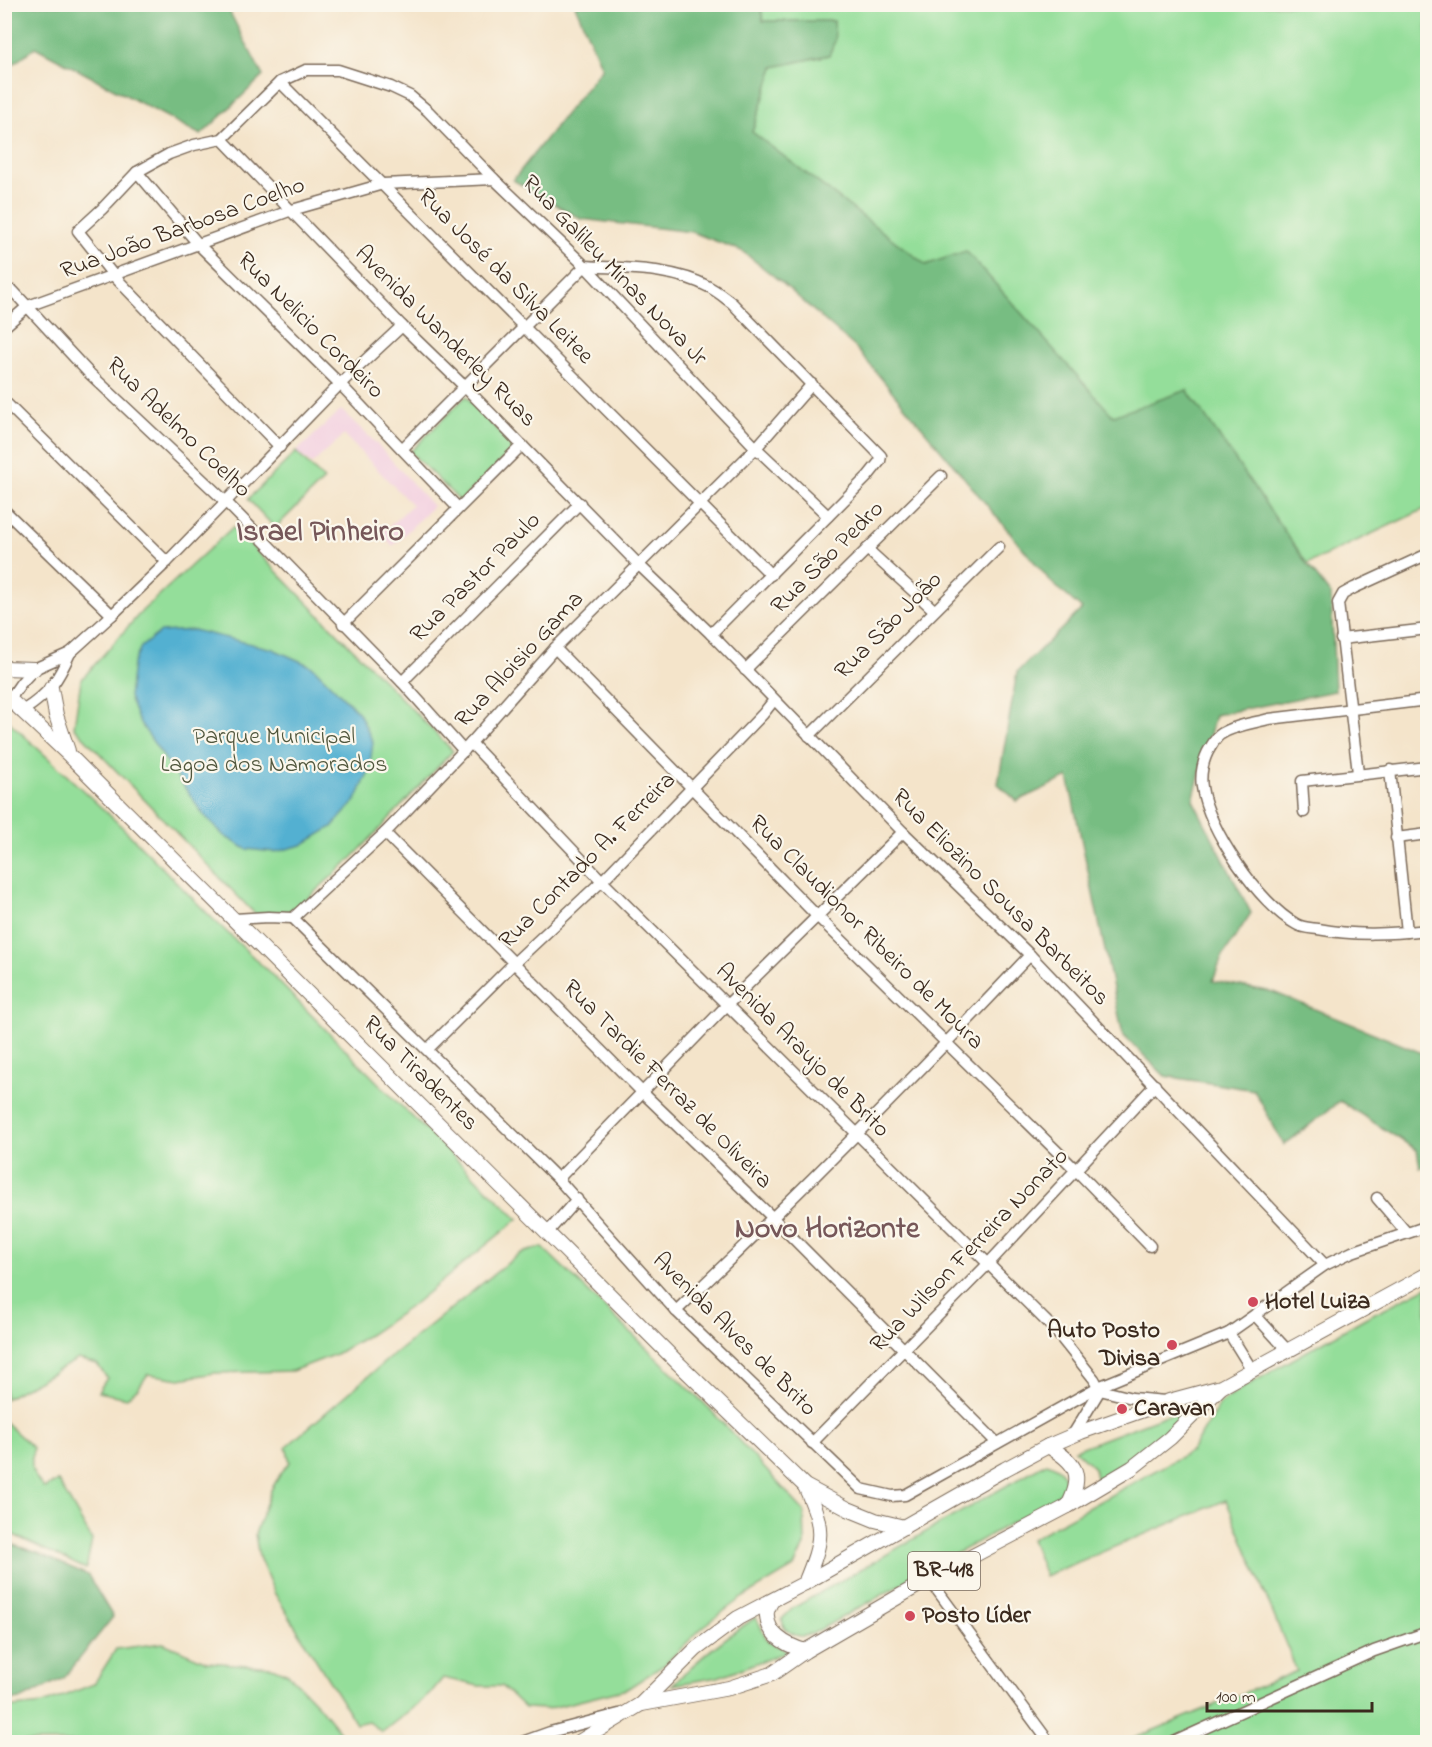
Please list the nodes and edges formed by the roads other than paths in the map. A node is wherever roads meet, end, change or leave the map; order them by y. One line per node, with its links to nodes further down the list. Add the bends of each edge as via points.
1 (280, 82): 2 (street); 4 (street, via 306,70 338,70 391,87 428,111); 5 (street, Rua José da Silva Leitee)
2 (222, 139): 3 (street, via 169,154); 6 (street, Avenida Wanderley Ruas)
3 (137, 172): 7 (street, Rua Nelicio Cordeiro); 9 (street, via 78,231)
4 (494, 178): 5 (street, Rua Galileu Minas Nova Jr); 8 (street, Rua Galileu Minas Nova Jr)
5 (383, 184): 6 (street, Rua João Barbosa Coelho); 13 (street, Rua José da Silva Leitee)
6 (292, 210): 7 (street, Rua João Barbosa Coelho); 12 (street, Avenida Wanderley Ruas)
7 (200, 245): 9 (street, Rua João Barbosa Coelho); 15 (street, Rua Nelicio Cordeiro)
8 (585, 266): 13 (street); 16 (street, via 653,271 709,287 732,303); 21 (street, Rua Galileu Minas Nova Jr)
9 (114, 276): 11 (street, Rua João Barbosa Coelho); 20 (street)
10 (13, 291): 11 (street, Rua Adelmo Coelho)
11 (28, 306): 14 (street, Rua João Barbosa Coelho); 24 (street, Rua Adelmo Coelho, via 88,372)
12 (402, 326): 15 (street); 17 (street, Avenida Wanderley Ruas)
13 (524, 326): 17 (street); 26 (street, Rua José da Silva Leitee)
14 (4, 327)
15 (340, 384): 20 (street); 22 (street, Rua Nelicio Cordeiro)
16 (812, 384): 21 (street, Rua Aloisio Gama); 29 (street, via 881,456 868,476)
17 (465, 387): 19 (street, Avenida Wanderley Ruas); 22 (street)
18 (4, 401): 33 (street)
19 (522, 445): 25 (street, Avenida Wanderley Ruas); 27 (street)
20 (280, 447): 24 (street)
21 (756, 448): 26 (street, Rua Aloisio Gama); 29 (street, Rua Galileu Minas Nova Jr)
22 (402, 449): 27 (street, Rua Nelicio Cordeiro)
23 (941, 476): 31 (street, Rua São Pedro)
24 (225, 501): 33 (street); 38 (street, Rua Adelmo Coelho)
25 (580, 503): 34 (street, Avenida Wanderley Ruas); 47 (street, Rua Pastor Paulo)
26 (700, 503): 34 (street, Rua Aloisio Gama); 35 (street, Rua José da Silva Leitee)
27 (458, 508): 38 (street)
28 (4, 510): 37 (street)
29 (828, 516): 35 (street)
30 (999, 547): 36 (street, Rua São João)
31 (867, 549): 36 (street); 46 (street, Rua São Pedro)
32 (1428, 554): 41 (street, via 1343,594 1338,603)
33 (167, 562): 37 (street)
34 (639, 565): 40 (street, Rua Eliozino Sousa Barbeitos); 42 (street, Rua Aloisio Gama)
35 (771, 575): 40 (street)
36 (934, 610): 54 (street, Rua São João)
37 (112, 615): 43 (street)
38 (343, 624): 47 (street, Rua Adelmo Coelho)
39 (1428, 629): 41 (street)
40 (711, 634): 46 (street, Rua Eliozino Sousa Barbeitos)
41 (1341, 639): 52 (street)
42 (555, 648): 55 (street, Rua Aloisio Gama); 60 (street, Rua Claudionor Ribeiro de Moura)
43 (70, 653): 45 (street); 48 (street)
44 (4, 668): 45 (main road)
45 (34, 669): 49 (street)
46 (745, 670): 50 (street, Rua Eliozino Sousa Barbeitos)
47 (402, 682): 55 (street, Rua Adelmo Coelho)
48 (51, 688): 53 (street); 56 (main road)
49 (7, 696): 53 (main road, Rua Tiradentes)
50 (774, 700): 54 (street, Rua Eliozino Sousa Barbeitos); 60 (street, Rua Contado A. Ferreira)
51 (1428, 700): 52 (street)
52 (1350, 709): 59 (street); 71 (street, via 1244,725 1220,734 1203,766 1206,804 1223,841 1243,871 1278,912 1298,926 1361,934)
53 (24, 710): 56 (main road, Rua Tiradentes)
54 (809, 736): 62 (street, Rua Eliozino Sousa Barbeitos)
55 (468, 747): 63 (street, Rua Aloisio Gama); 66 (street, Avenida Araujo de Brito)
56 (70, 756): 69 (main road, Rua Tiradentes)
57 (1428, 767): 58 (street)
58 (1390, 771): 59 (street); 65 (street)
59 (1358, 773): 61 (street, via 1302,781)
60 (692, 788): 66 (street, Rua Contado A. Ferreira); 67 (street, Rua Claudionor Ribeiro de Moura)
61 (1304, 812)
62 (903, 832): 67 (street); 72 (street, Rua Eliozino Sousa Barbeitos)
63 (385, 833): 68 (street, Rua Aloisio Gama); 73 (street, Rua Tardie Ferraz de Oliveira)
64 (1428, 834): 65 (street)
65 (1396, 838): 71 (street)
66 (602, 881): 73 (street, Rua Contado A. Ferreira); 74 (street, Avenida Araujo de Brito)
67 (817, 916): 74 (street); 75 (street, Rua Claudionor Ribeiro de Moura)
68 (293, 918): 69 (street); 76 (street, Avenida Alves de Brito)
69 (235, 919): 86 (main road, Rua Tiradentes)
70 (1428, 930): 71 (street)
71 (1407, 932)
72 (1030, 955): 75 (street); 77 (street, Rua Eliozino Sousa Barbeitos)
73 (514, 963): 76 (street, Rua Contado A. Ferreira); 78 (street, Rua Tardie Ferraz de Oliveira)
74 (727, 1005): 78 (street); 79 (street, Avenida Araujo de Brito)
75 (946, 1044): 79 (street); 80 (street, Rua Claudionor Ribeiro de Moura)
76 (428, 1049): 81 (street, Avenida Alves de Brito)
77 (1155, 1085): 80 (street, Rua Wilson Ferreira Nonato); 90 (street, Rua Eliozino Sousa Barbeitos)
78 (642, 1092): 81 (street); 84 (street, Rua Tardie Ferraz de Oliveira)
79 (857, 1135): 84 (street); 89 (street, Avenida Araujo de Brito)
80 (1077, 1171): 88 (street, Rua Claudionor Ribeiro de Moura); 89 (street, Rua Wilson Ferreira Nonato)
81 (558, 1179): 83 (street, Avenida Alves de Brito)
82 (1377, 1198): 87 (street)
83 (577, 1199): 86 (street); 92 (street, Avenida Alves de Brito)
84 (773, 1218): 92 (street); 95 (street, Rua Tardie Ferraz de Oliveira)
85 (1428, 1226): 87 (street, Avenida Alves de Brito)
86 (548, 1232): 105 (main road, Rua Tiradentes)
87 (1406, 1232): 90 (street, Avenida Alves de Brito)
88 (1150, 1246)
89 (988, 1264): 95 (street, Rua Wilson Ferreira Nonato); 99 (street, Avenida Araujo de Brito, via 1054,1329)
90 (1325, 1266): 93 (street, Avenida Alves de Brito)
91 (1428, 1274): 96 (main road, BR-418)
92 (676, 1311): 102 (street, Avenida Alves de Brito)
93 (1255, 1316): 94 (street, Avenida Alves de Brito); 96 (street)
94 (1229, 1333): 97 (street); 99 (street, Avenida Alves de Brito)
95 (905, 1350): 102 (street, Rua Wilson Ferreira Nonato); 103 (street, Rua Tardie Ferraz de Oliveira)
96 (1288, 1351): 97 (main road, BR-418)
97 (1252, 1370): 98 (main road, BR-418)
98 (1221, 1387): 100 (main road, BR-418); 106 (main road, BR-418, via 1170,1438 1132,1468)
99 (1099, 1389): 100 (street, via 1132,1398); 101 (street); 103 (street, Avenida Alves de Brito)
100 (1169, 1401): 101 (main road, BR-418)
101 (1072, 1436): 104 (main road, BR-418)
102 (812, 1443): 103 (street, Avenida Alves de Brito, via 861,1489 892,1496 904,1495)
103 (997, 1443)
104 (1048, 1446): 106 (main road, via 1072,1464 1077,1477 1077,1489); 107 (main road, BR-418)
105 (805, 1486): 107 (main road, Rua Tiradentes, via 848,1509); 109 (main road, Rua Tiradentes, via 817,1513 820,1537)
106 (1068, 1506): 108 (main road, BR-418)
107 (904, 1527): 109 (main road, BR-418)
108 (929, 1579): 112 (main road, BR-418); 117 (street)
109 (805, 1583): 110 (main road, BR-418)
110 (771, 1602): 112 (main road, via 766,1616 772,1630 791,1647); 113 (main road, BR-418, via 738,1618 696,1649)
111 (1428, 1632): 118 (street, via 1374,1651)
112 (805, 1651): 113 (main road, BR-418, via 772,1674 752,1681)
113 (641, 1704): 114 (main road, BR-418)
114 (628, 1713): 115 (street, via 588,1721); 116 (main road, BR-418)
115 (522, 1743)
116 (579, 1743)
117 (1049, 1743)
118 (1174, 1743)

